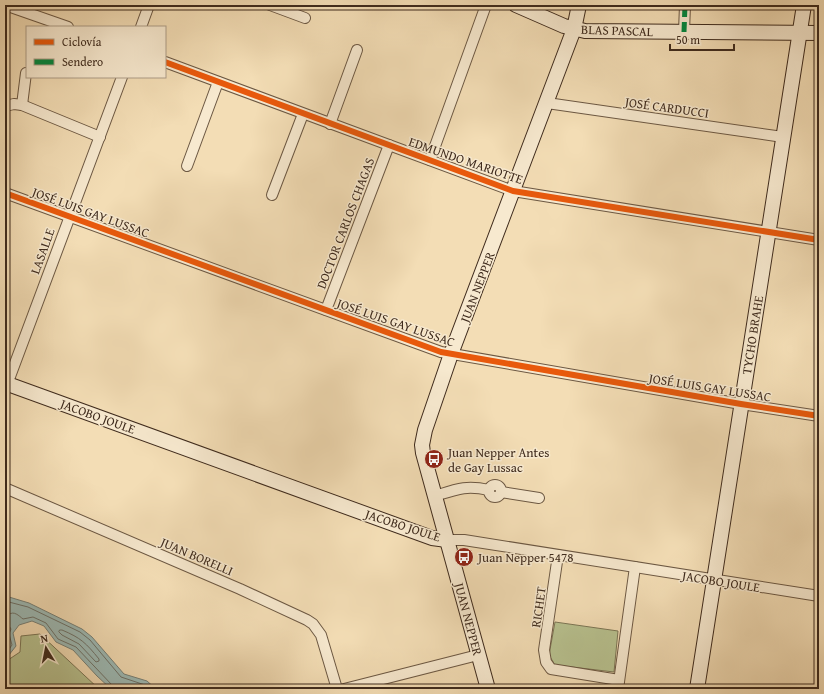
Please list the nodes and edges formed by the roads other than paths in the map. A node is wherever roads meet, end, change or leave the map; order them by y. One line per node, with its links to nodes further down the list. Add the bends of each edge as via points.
1 (5, 5): 10 (street)
2 (149, 5): 11 (street)
3 (270, 5): 9 (street)
4 (486, 5): 29 (street)
5 (516, 5): 12 (main road, BLAS PASCAL)
6 (579, 5): 12 (main road, JUAN NEPPER)
7 (685, 5): 13 (street)
8 (804, 5): 14 (main road, TYCHO BRAHE)
9 (305, 18)
10 (65, 26)
11 (141, 26)
12 (574, 29): 13 (main road, BLAS PASCAL); 21 (main road, JUAN NEPPER)
13 (684, 32): 14 (main road, BLAS PASCAL)
14 (799, 33): 15 (main road, BLAS PASCAL); 27 (main road, TYCHO BRAHE)
15 (819, 33)
16 (357, 50): 25 (street)
17 (166, 62): 20 (street, EDMUNDO MARIOTTE)
18 (26, 73): 22 (street)
19 (122, 78): 26 (street, LASALLE)
20 (218, 82): 24 (street, EDMUNDO MARIOTTE); 30 (street)
21 (546, 103): 27 (street, JOSÉ CARDUCCI); 31 (main road, JUAN NEPPER)
22 (22, 105): 23 (street); 26 (street)
23 (5, 106)
24 (303, 114): 25 (street, EDMUNDO MARIOTTE); 33 (street)
25 (330, 124): 28 (street, EDMUNDO MARIOTTE)
26 (100, 137): 34 (street, LASALLE)
27 (784, 137): 35 (main road, TYCHO BRAHE)
28 (389, 145): 29 (street, EDMUNDO MARIOTTE); 37 (street, DOCTOR CARLOS CHAGAS)
29 (430, 160): 31 (street, EDMUNDO MARIOTTE)
30 (187, 166)
31 (513, 191): 35 (street, EDMUNDO MARIOTTE); 38 (main road, JUAN NEPPER)
32 (5, 193): 34 (street, JOSÉ LUIS GAY LUSSAC)
33 (272, 195)
34 (69, 216): 37 (street, JOSÉ LUIS GAY LUSSAC); 39 (street, LASALLE)
35 (768, 232): 36 (street, EDMUNDO MARIOTTE); 40 (main road, TYCHO BRAHE)
36 (819, 240)
37 (326, 310): 38 (street, JOSÉ LUIS GAY LUSSAC)
38 (451, 354): 40 (street, JOSÉ LUIS GAY LUSSAC); 43 (main road, JUAN NEPPER, via 423,436 423,453)
39 (6, 385): 45 (main road, JACOBO JOULE, via 432,538)
40 (742, 404): 41 (street, JOSÉ LUIS GAY LUSSAC); 48 (main road, TYCHO BRAHE)
41 (819, 416)
42 (5, 488): 52 (street, JUAN BORELLI, via 307,620 321,635)
43 (435, 496): 44 (street, via 464,487 476,487 489,490 493,496 498,496 501,492); 45 (main road, JUAN NEPPER)
44 (539, 498)
45 (447, 540): 46 (street, JACOBO JOULE, via 464,540); 50 (main road, JUAN NEPPER)
46 (558, 555): 47 (street, JACOBO JOULE); 51 (street, RICHET, via 544,650 546,662 551,669)
47 (635, 567): 48 (street, JACOBO JOULE); 51 (street)
48 (714, 580): 49 (street, JACOBO JOULE); 55 (main road, TYCHO BRAHE)
49 (819, 596)
50 (478, 655): 53 (street); 54 (main road, JUAN NEPPER)
51 (619, 684)
52 (337, 689)
53 (344, 689)
54 (488, 689)
55 (697, 689)

